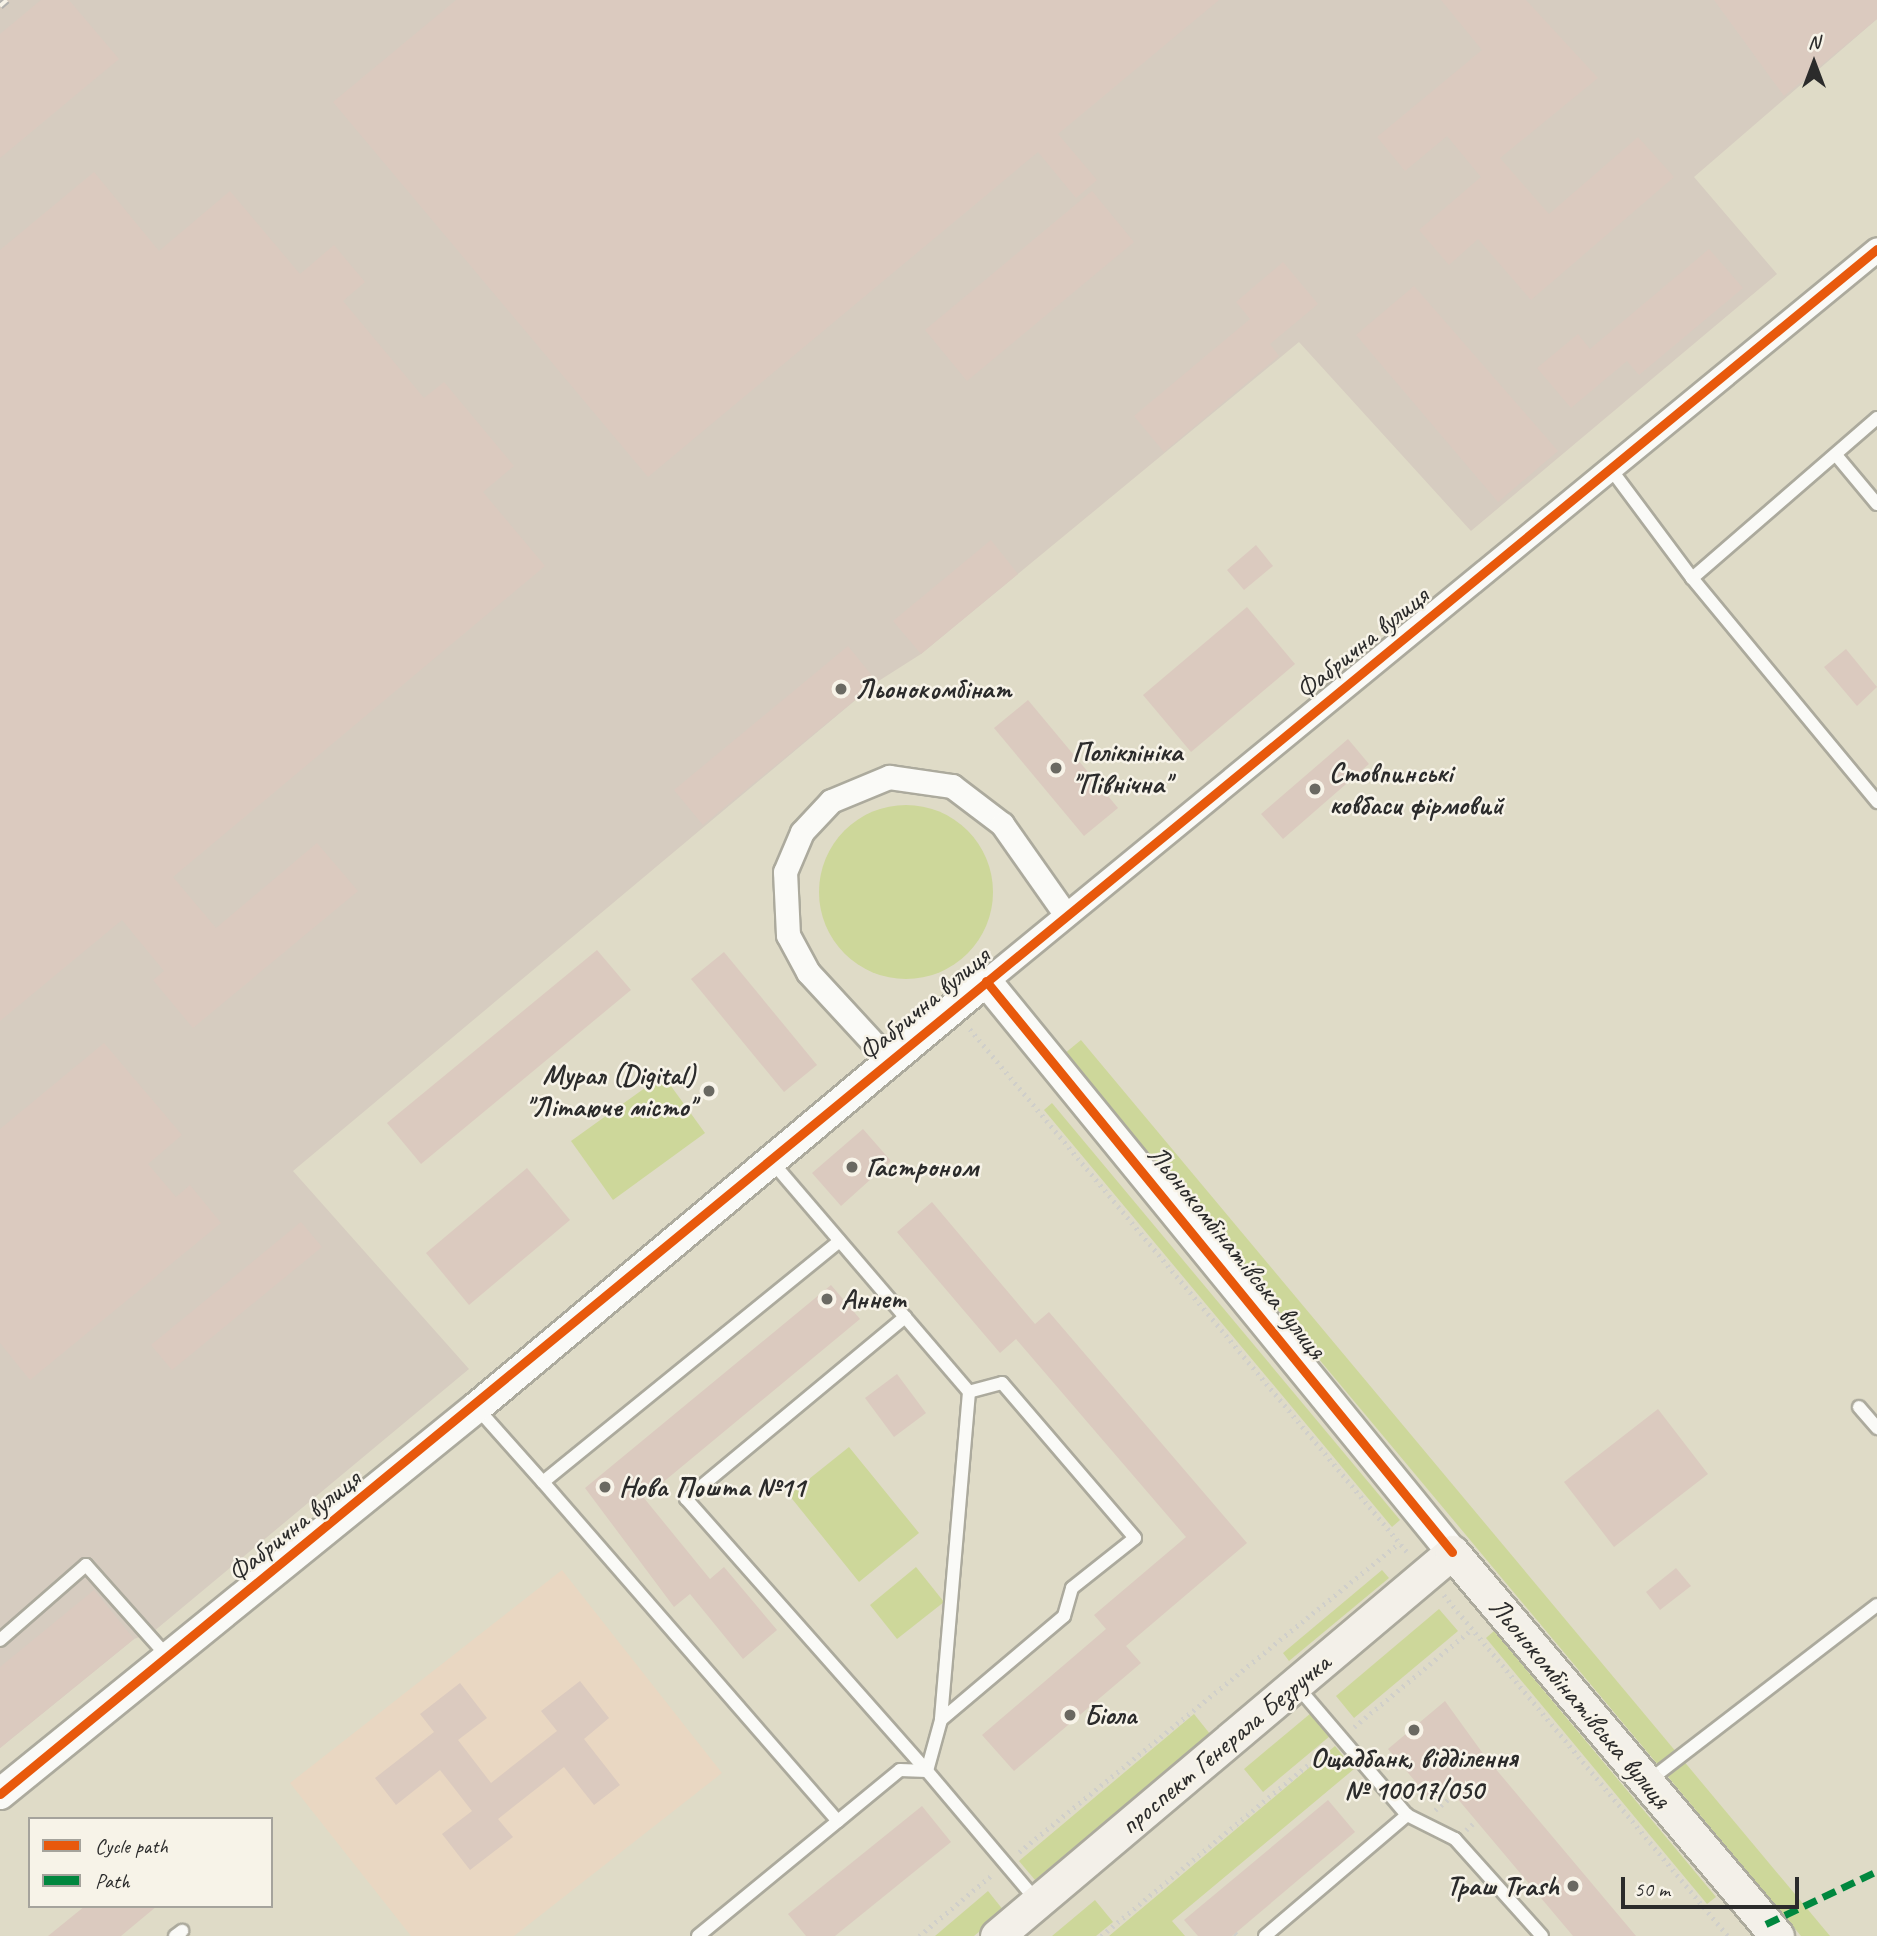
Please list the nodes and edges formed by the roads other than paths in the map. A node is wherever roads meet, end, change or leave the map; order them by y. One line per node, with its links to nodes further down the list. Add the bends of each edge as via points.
1 (1877, 249): 4 (street, Фабрична вулиця)
2 (1877, 418): 3 (lane)
3 (1836, 455): 5 (lane); 6 (lane)
4 (1610, 468): 6 (lane); 8 (street, Фабрична вулиця)
5 (1877, 504)
6 (1692, 578): 7 (lane)
7 (1877, 802)
8 (1066, 915): 9 (street, Фабрична вулиця); 10 (street, via 1002,824 952,786 889,777 831,801 802,832 785,872 788,935 808,972)
9 (986, 981): 10 (street, Фабрична вулиця); 19 (street, Льонокомбінатівська вулиця)
10 (891, 1062): 11 (street, Фабрична вулиця)
11 (773, 1163): 12 (lane); 15 (street, Фабрична вулиця)
12 (840, 1241): 13 (lane); 18 (lane)
13 (905, 1317): 14 (lane); 25 (lane, via 686,1499)
14 (969, 1392): 24 (lane); 24 (lane, via 1002,1383 1135,1538 1072,1588 1064,1616)
15 (477, 1408): 18 (lane); 22 (street, Фабрична вулиця)
16 (1858, 1408): 17 (lane)
17 (1877, 1428)
18 (543, 1482): 29 (lane)
19 (1452, 1552): 23 (main road, проспект Генерала Безручка); 26 (main road, Льонокомбінатівська вулиця)
20 (1877, 1605): 26 (lane)
21 (0, 1640): 22 (lane, via 86,1565)
22 (169, 1657): 27 (street, Фабрична вулиця)
23 (1296, 1684): 28 (lane); 30 (main road, проспект Генерала Безручка)
24 (941, 1720): 25 (lane)
25 (927, 1772): 29 (lane, via 900,1770); 30 (lane)
26 (1647, 1782): 31 (main road, Льонокомбінатівська вулиця)
27 (0, 1794)
28 (1407, 1815): 34 (lane); 35 (lane, via 1455,1839)
29 (838, 1821): 32 (lane)
30 (1038, 1902): 33 (main road, проспект Генерала Безручка)
31 (1765, 1932)
32 (698, 1936)
33 (997, 1936)
34 (1265, 1936)
35 (1542, 1936)

